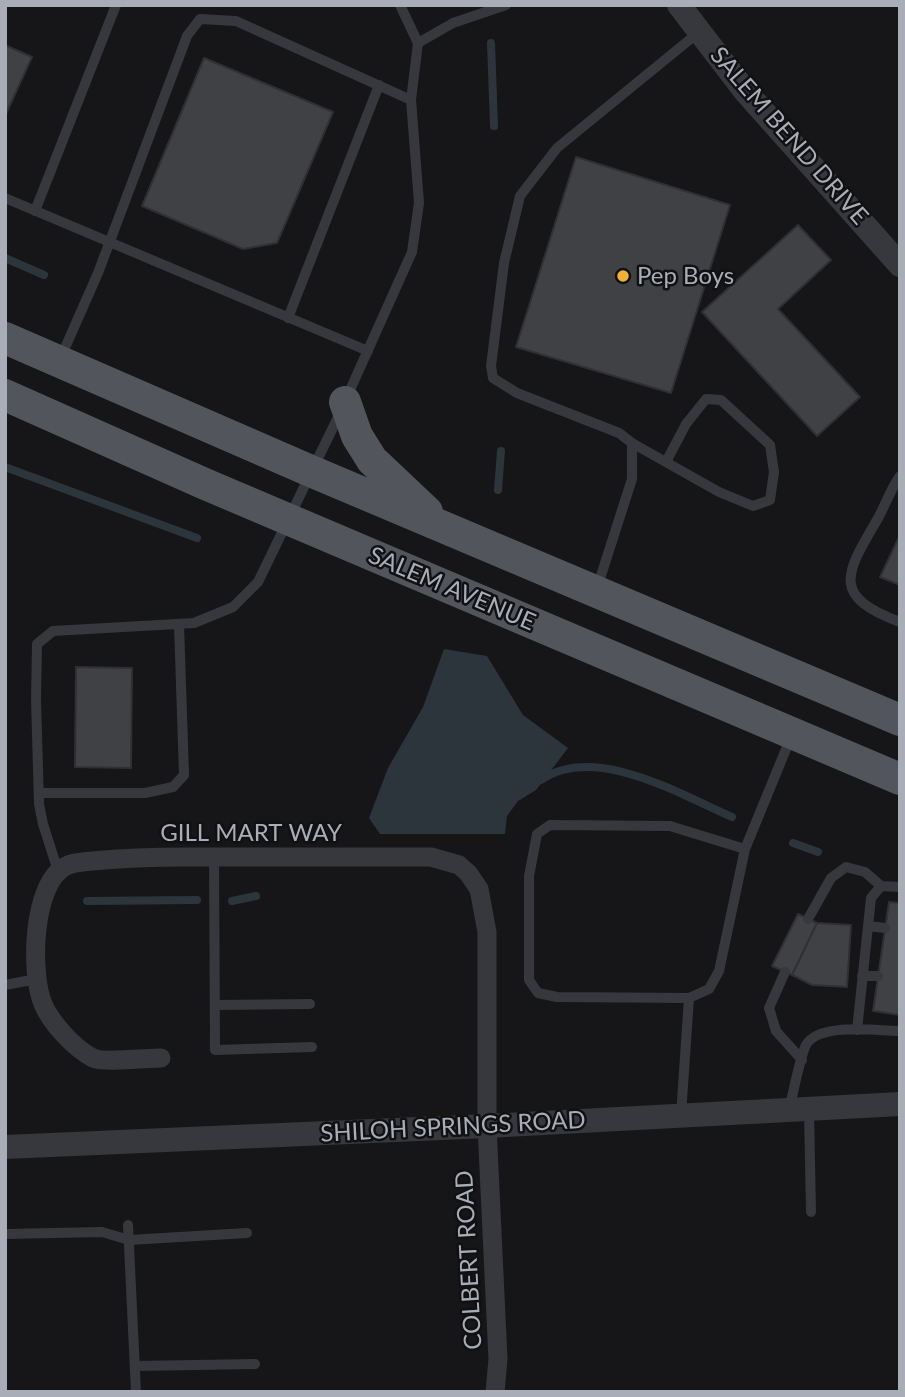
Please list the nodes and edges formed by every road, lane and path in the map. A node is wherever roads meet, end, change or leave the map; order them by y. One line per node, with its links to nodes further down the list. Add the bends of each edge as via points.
1 (116, 5): 10 (lane)
2 (400, 5): 6 (lane)
3 (506, 5): 6 (lane, via 453,23)
4 (679, 5): 5 (street, SALEM BEND DRIVE)
5 (699, 32): 12 (street, SALEM BEND DRIVE); 19 (lane, via 557,148 520,196 504,263 493,378 516,393 619,433)
6 (418, 43): 8 (lane)
7 (379, 85): 8 (lane); 11 (lane, via 236,21 200,19 187,36); 13 (lane)
8 (411, 100): 15 (lane, via 419,203 412,252)
9 (5, 198): 10 (lane)
10 (35, 211): 11 (lane)
11 (109, 242): 13 (lane); 16 (lane)
12 (900, 265)
13 (288, 318): 15 (lane)
14 (5, 338): 16 (main road)
15 (368, 351): 18 (lane)
16 (59, 361): 21 (main road)
17 (5, 395): 23 (main road, SALEM AVENUE)
18 (345, 402): 21 (lane); 24 (main road, via 372,460)
19 (632, 443): 20 (lane); 25 (lane, via 632,479)
20 (666, 462): 20 (lane, via 753,506 770,500 774,472 770,444 721,400 706,399)
21 (313, 472): 23 (lane); 24 (main road)
22 (900, 476): 26 (lane, via 850,573 853,594 862,604)
23 (289, 520): 27 (lane, via 258,582 233,607); 29 (main road, SALEM AVENUE)
24 (440, 525): 25 (main road)
25 (596, 591): 28 (main road)
26 (900, 622)
27 (180, 624): 31 (lane, via 52,631 37,643); 31 (lane, via 184,775 173,788 145,793)
28 (900, 720)
29 (793, 734): 30 (main road, SALEM AVENUE); 32 (lane)
30 (900, 779)
31 (39, 793): 34 (lane)
32 (745, 849): 45 (lane, via 719,971 709,989); 45 (lane, via 670,826 550,825 537,834 529,876 529,981 538,993)
33 (214, 857): 34 (street, GILL MART WAY, via 131,857 69,864); 47 (lane); 56 (street, GILL MART WAY, via 431,857 468,873 479,889 487,932)
34 (58, 871): 43 (street, via 41,904)
35 (881, 886): 36 (lane); 37 (lane, via 865,872 846,867 831,878); 38 (lane, via 872,898)
36 (900, 887)
37 (808, 919)
38 (868, 926): 39 (lane); 41 (lane)
39 (885, 928)
40 (785, 972): 52 (lane, via 769,1008 776,1031)
41 (862, 976): 42 (lane); 48 (lane)
42 (878, 976)
43 (37, 979): 44 (lane); 51 (street, via 51,1021 84,1052 96,1059)
44 (5, 985)
45 (690, 999): 55 (lane)
46 (310, 1004): 47 (lane)
47 (215, 1005): 50 (lane, via 215,1050)
48 (856, 1030): 49 (lane); 52 (lane, via 818,1033 806,1045)
49 (900, 1031)
50 (312, 1048)
51 (161, 1058)
52 (802, 1060): 54 (lane)
53 (900, 1104): 54 (street, SHILOH SPRINGS ROAD)
54 (799, 1109): 55 (street, SHILOH SPRINGS ROAD); 58 (lane)
55 (681, 1116): 56 (street, SHILOH SPRINGS ROAD)
56 (487, 1126): 57 (street, SHILOH SPRINGS ROAD); 66 (street, COLBERT ROAD, via 498,1359)
57 (5, 1147)
58 (811, 1212)
59 (128, 1224): 62 (lane)
60 (247, 1233): 62 (lane)
61 (5, 1234): 62 (lane, via 102,1232)
62 (129, 1240): 64 (lane)
63 (255, 1364): 64 (lane)
64 (135, 1366): 65 (lane)
65 (136, 1392)
66 (495, 1392)

